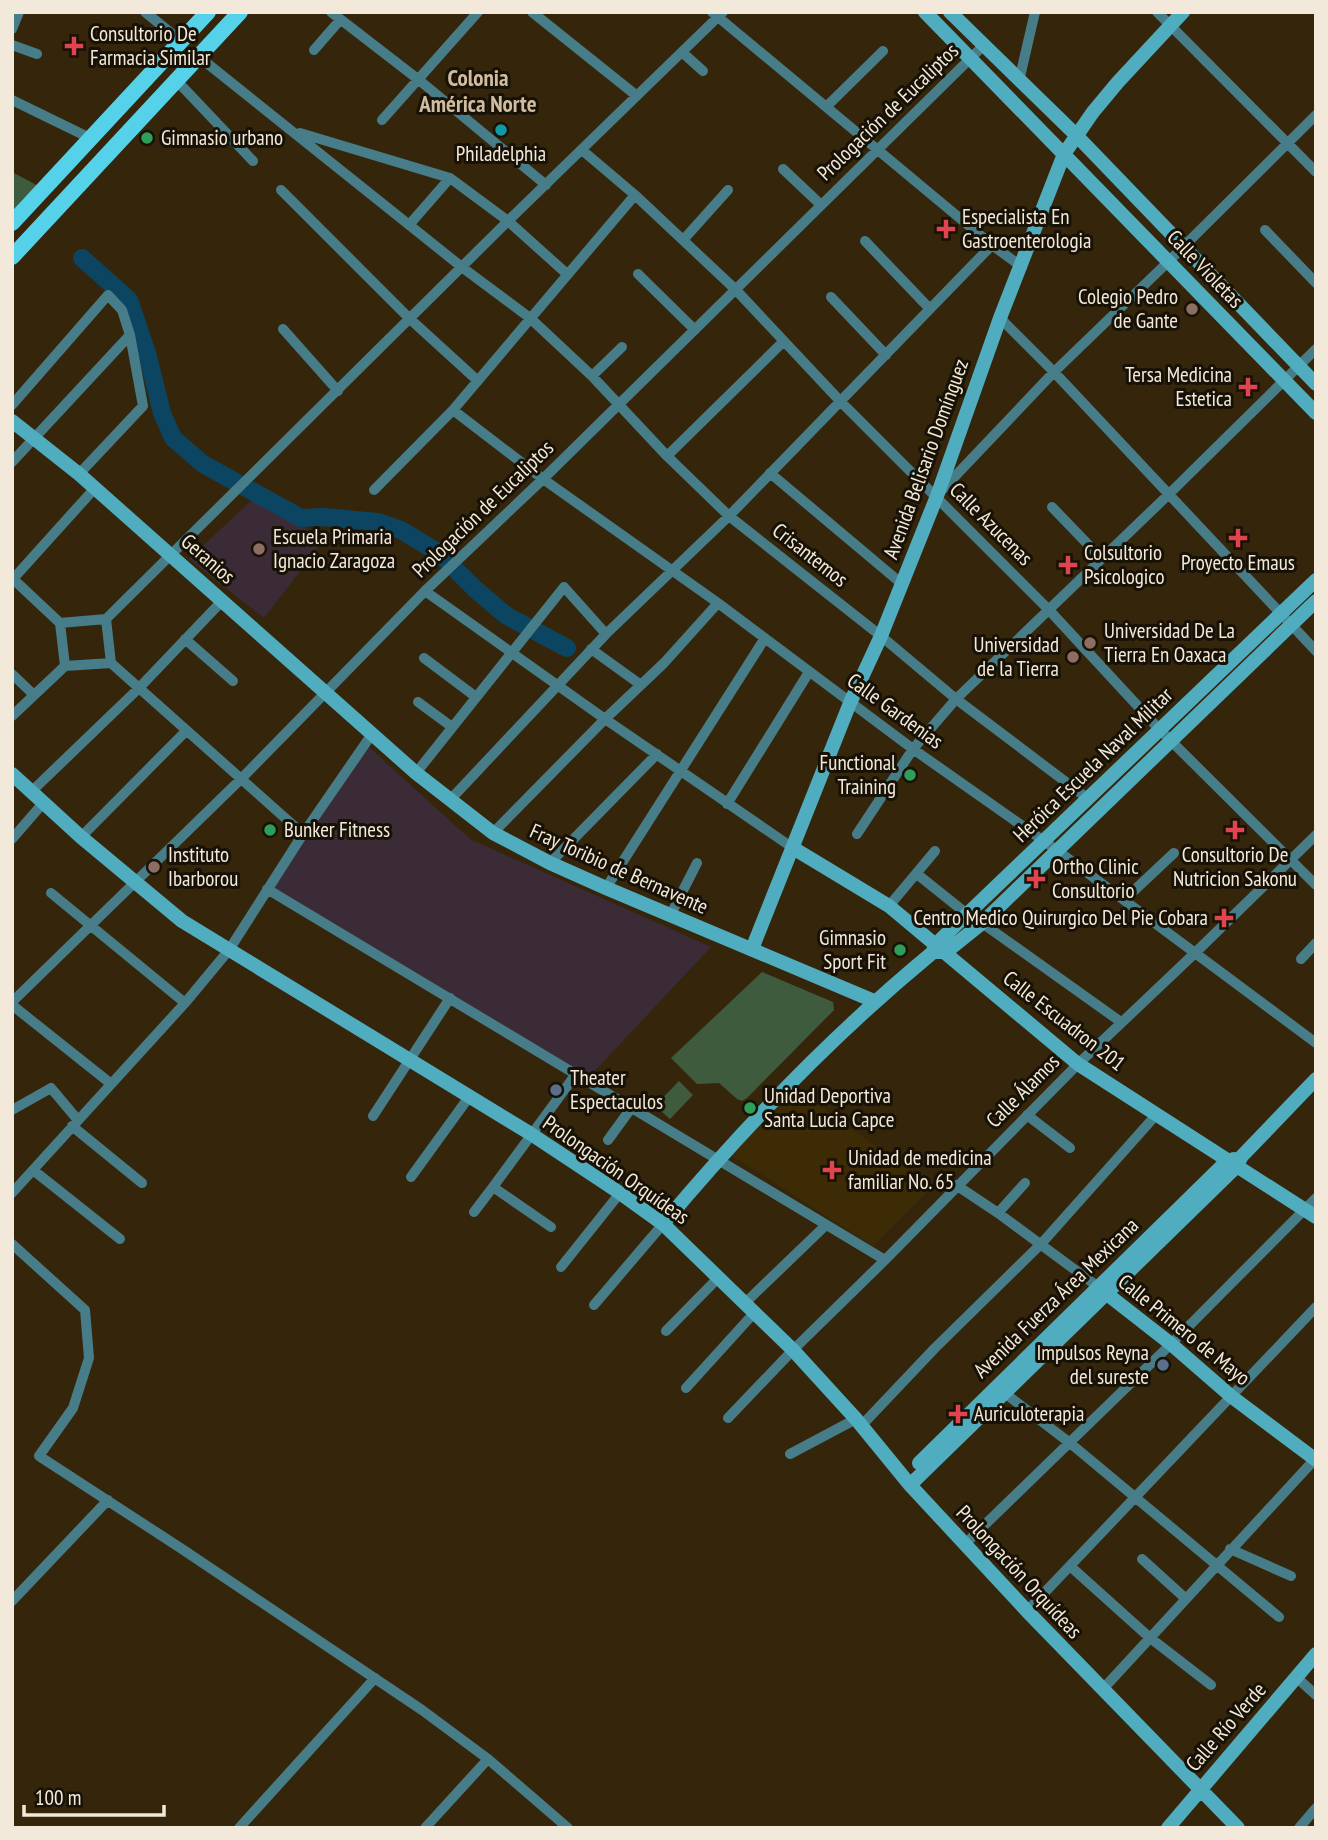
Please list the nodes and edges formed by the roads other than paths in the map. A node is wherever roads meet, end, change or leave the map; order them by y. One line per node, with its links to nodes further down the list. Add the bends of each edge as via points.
1 (19, 12): 16 (street)
2 (145, 12): 17 (street)
3 (208, 12): 17 (main road)
4 (240, 12): 24 (main road)
5 (331, 12): 14 (street)
6 (478, 12): 27 (street)
7 (532, 12): 30 (street)
8 (925, 12): 25 (street, Calle Violetas)
9 (950, 12): 19 (street, Calle Violetas)
10 (1035, 12): 29 (street)
11 (1157, 12): 15 (street)
12 (1183, 12): 15 (street, Avenida Belisario Domínguez)
13 (718, 14): 22 (street); 32 (street)
14 (340, 20): 20 (street); 27 (street)
15 (1170, 25): 36 (street, Avenida Belisario Domínguez); 38 (street)
16 (12, 29)
17 (181, 41): 37 (main road)
18 (12, 45): 23 (street)
19 (983, 46): 25 (street, Prologación de Eucaliptos); 29 (street, Calle Violetas)
20 (314, 50)
21 (883, 51): 32 (street)
22 (683, 53): 26 (street); 30 (street)
23 (37, 54)
24 (198, 56): 28 (main road); 35 (street, Crisantemos)
25 (971, 59): 40 (street, Prologación de Eucaliptos); 41 (street, Calle Violetas)
26 (703, 71)
27 (419, 80): 34 (street); 46 (street)
28 (177, 81): 42 (street); 59 (main road)
29 (1019, 81): 36 (street, Calle Violetas)
30 (636, 96): 39 (street)
31 (12, 100): 37 (street)
32 (826, 107): 40 (street)
33 (1316, 115): 38 (street)
34 (382, 120)
35 (293, 131): 45 (street); 53 (street, Crisantemos)
36 (1076, 135): 41 (street, Avenida Belisario Domínguez); 58 (street, Calle Violetas)
37 (92, 139): 52 (main road)
38 (1286, 142): 44 (street); 58 (street)
39 (582, 150): 46 (street); 49 (street, Calle Azucenas)
40 (879, 150): 50 (street, Prologación de Eucaliptos); 57 (street)
41 (1064, 154): 60 (street, Calle Violetas); 61 (street, Avenida Belisario Domínguez)
42 (253, 161)
43 (783, 169): 50 (street)
44 (1316, 172)
45 (450, 178): 51 (street); 53 (street)
46 (546, 184): 51 (street)
47 (281, 190): 71 (street)
48 (728, 190): 55 (street)
49 (635, 195): 55 (street, Calle Azucenas); 63 (street)
50 (820, 204): 66 (street, Prologación de Eucaliptos)
51 (508, 221): 62 (street); 63 (street)
52 (12, 223)
53 (409, 225): 62 (street, Crisantemos)
54 (1265, 230): 65 (street)
55 (684, 239): 66 (street, Calle Azucenas)
56 (865, 242): 68 (street)
57 (992, 245): 61 (street); 68 (street)
58 (1184, 246): 60 (street); 79 (street, Calle Violetas)
59 (12, 257)
60 (1168, 262): 80 (street); 83 (street, Calle Violetas)
61 (1022, 267): 70 (street, Avenida Belisario Domínguez)
62 (463, 268): 69 (street, Crisantemos); 71 (street)
63 (567, 274): 69 (street)
64 (638, 274): 73 (street)
65 (1316, 283)
66 (736, 290): 73 (street, Prologación de Eucaliptos); 75 (street, Calle Azucenas)
67 (831, 297): 78 (street)
68 (930, 309): 78 (street)
69 (530, 318): 81 (street, Crisantemos); 82 (street)
70 (1000, 318): 80 (street); 101 (street, Avenida Belisario Domínguez)
71 (410, 319): 82 (street); 85 (street)
72 (283, 328): 85 (street)
73 (695, 330): 87 (street, Prologación de Eucaliptos)
74 (130, 335): 88 (street, via 122,310 108,295); 92 (street); 96 (street, via 143,406)
75 (784, 341): 86 (street, Calle Azucenas); 93 (street)
76 (622, 347): 81 (street)
77 (1316, 349): 79 (street)
78 (886, 355): 86 (street)
79 (1298, 366): 83 (street); 84 (street, Calle Violetas)
80 (1054, 372): 100 (street); 101 (street)
81 (592, 376): 87 (street, Crisantemos)
82 (478, 381): 89 (street)
83 (1284, 381): 90 (street, Calle Violetas); 100 (street)
84 (1316, 384)
85 (338, 391): 104 (street)
86 (841, 402): 95 (street); 101 (street, Calle Azucenas)
87 (618, 403): 93 (street, Crisantemos); 97 (street, Prologación de Eucaliptos)
88 (12, 405)
89 (453, 410): 97 (street, Calle Gardenias); 99 (street)
90 (1316, 413)
91 (12, 421): 92 (street, Geranios)
92 (32, 438): 94 (street); 96 (street, Geranios)
93 (667, 456): 103 (street, Crisantemos)
94 (12, 462)
95 (770, 473): 103 (street); 109 (street)
96 (79, 474): 98 (street, Geranios)
97 (543, 479): 106 (street, Calle Gardenias); 110 (street, Prologación de Eucaliptos)
98 (95, 488): 104 (street, Geranios); 107 (street)
99 (374, 490)
100 (1169, 494): 105 (street); 115 (street)
101 (937, 496): 109 (street, Avenida Belisario Domínguez); 114 (street, Calle Azucenas)
102 (1052, 507): 105 (street)
103 (729, 516): 106 (street); 120 (street, Crisantemos)
104 (171, 555): 111 (street, Geranios); 116 (street)
105 (1102, 559): 114 (street)
106 (673, 570): 113 (street, Calle Gardenias); 119 (street)
107 (13, 578): 117 (street)
108 (1316, 580): 115 (street, Heróica Escuela Naval Militar)
109 (902, 584): 120 (street, Avenida Belisario Domínguez)
110 (425, 590): 124 (street); 135 (street, Prologación de Eucaliptos)
111 (223, 600): 122 (street); 135 (street, Geranios)
112 (1316, 601): 118 (street, Heróica Escuela Naval Militar)
113 (718, 603): 121 (street, Calle Gardenias); 133 (street)
114 (1049, 610): 138 (street); 144 (street, Calle Azucenas)
115 (1280, 614): 118 (street); 144 (street, Heróica Escuela Naval Militar)
116 (106, 619): 117 (street); 127 (street)
117 (60, 623): 128 (street)
118 (1291, 626): 125 (street); 147 (street, Heróica Escuela Naval Militar)
119 (606, 634): 123 (street); 124 (street, via 564,587)
120 (881, 636): 138 (street, Crisantemos); 140 (street, Avenida Belisario Domínguez)
121 (765, 638): 129 (street, Calle Gardenias); 150 (street)
122 (185, 639): 131 (street); 134 (street)
123 (591, 649): 132 (street); 133 (street)
124 (512, 651): 132 (street); 137 (street)
125 (1316, 651)
126 (424, 658): 137 (street)
127 (111, 663): 128 (street); 134 (street)
128 (65, 666): 136 (street)
129 (809, 672): 140 (street, Calle Gardenias); 158 (street)
130 (12, 674): 136 (street)
131 (233, 681)
132 (557, 684): 142 (street); 156 (street)
133 (640, 685): 142 (street)
134 (139, 688): 145 (street); 154 (street)
135 (326, 693): 146 (street, Geranios); 153 (street, Prologación de Eucaliptos)
136 (34, 695): 141 (street)
137 (476, 697): 143 (street)
138 (956, 699): 148 (street); 155 (street, Crisantemos)
139 (418, 702): 143 (street)
140 (850, 703): 148 (street, Calle Gardenias); 166 (street, Avenida Belisario Domínguez)
141 (12, 716)
142 (605, 719): 149 (street); 159 (street)
143 (452, 727): 151 (street)
144 (1159, 729): 147 (street, Calle Azucenas); 155 (street, Heróica Escuela Naval Militar)
145 (186, 732): 153 (street); 163 (street)
146 (372, 734): 151 (street, Fray Toribio de Bernavente); 160 (street)
147 (1171, 740): 168 (street, Heróica Escuela Naval Militar); 170 (street, Calle Azucenas)
148 (913, 749): 161 (street); 165 (street, Calle Gardenias)
149 (657, 754): 150 (street); 171 (street)
150 (680, 772): 158 (street); 176 (street)
151 (416, 773): 156 (street, Fray Toribio de Bernavente)
152 (12, 774): 154 (street, Prolongación Orquídeas)
153 (240, 779): 160 (street); 174 (street, Prologación de Eucaliptos)
154 (32, 791): 157 (street, Prolongación Orquídeas)
155 (1087, 798): 165 (street, Heróica Escuela Naval Militar)
156 (450, 800): 159 (street, Fray Toribio de Bernavente)
157 (44, 803): 163 (street, Prolongación Orquídeas); 164 (street)
158 (727, 804): 166 (street)
159 (493, 833): 171 (street, Fray Toribio de Bernavente)
160 (303, 834): 177 (street)
161 (858, 834)
162 (1316, 835): 170 (street, Calle Álamos)
163 (81, 837): 174 (street, Prolongación Orquídeas)
164 (12, 839)
165 (1045, 841): 168 (street, Calle Gardenias); 181 (street, Heróica Escuela Naval Militar)
166 (793, 848): 180 (street, Calle Escuadron 201); 186 (street, Avenida Belisario Domínguez)
167 (935, 851): 173 (street)
168 (1058, 851): 179 (street, Calle Gardenias); 183 (street, Heróica Escuela Naval Militar)
169 (1174, 853): 179 (street)
170 (1291, 859): 175 (street, Calle Azucenas); 189 (street, Calle Álamos)
171 (550, 863): 176 (street, Fray Toribio de Bernavente)
172 (697, 863): 182 (street)
173 (917, 874): 180 (street); 181 (street)
174 (134, 882): 184 (street, Prologación de Eucaliptos); 187 (street, Prolongación Orquídeas, via 182,921)
175 (1316, 884)
176 (606, 888): 182 (street, Fray Toribio de Bernavente)
177 (267, 889): 187 (street); 191 (street)
178 (51, 893): 184 (street)
179 (1124, 900): 189 (street, Calle Gardenias)
180 (889, 906): 188 (street, Calle Escuadron 201)
181 (967, 914): 188 (street, Heróica Escuela Naval Militar)
182 (670, 916): 186 (street, Fray Toribio de Bernavente)
183 (982, 923): 188 (street, Heróica Escuela Naval Militar); 195 (street)
184 (90, 924): 193 (street); 194 (street, Prologación de Eucaliptos)
185 (1316, 943): 190 (street)
186 (752, 949): 192 (street, Fray Toribio de Bernavente)
187 (229, 950): 193 (street); 197 (street, Prolongación Orquídeas)
188 (938, 950): 192 (street, Heróica Escuela Naval Militar); 198 (street, Calle Escuadron 201)
189 (1195, 953): 195 (street, Calle Álamos); 196 (street, Calle Gardenias)
190 (1301, 959)
191 (450, 998): 197 (street); 199 (street)
192 (874, 1001): 212 (street, Heróica Escuela Naval Militar)
193 (185, 1003): 201 (street)
194 (12, 1004): 201 (street)
195 (1121, 1022): 198 (street, Calle Álamos)
196 (1316, 1043)
197 (409, 1060): 202 (street, Prolongación Orquídeas); 205 (street)
198 (1078, 1064): 206 (street, Calle Álamos); 207 (street, Calle Escuadron 201)
199 (576, 1074): 203 (street); 209 (street)
200 (1316, 1079): 213 (street, Avenida Fuerza Área Mexicana)
201 (110, 1083): 208 (street)
202 (469, 1097): 209 (street, Prolongación Orquídeas); 215 (street)
203 (632, 1107): 210 (street); 212 (street)
204 (12, 1110): 208 (street, via 51,1088)
205 (373, 1115)
206 (1027, 1115): 211 (street); 218 (street, Calle Álamos)
207 (1157, 1115): 213 (street, Calle Escuadron 201); 231 (street)
208 (74, 1123): 214 (street); 216 (street)
209 (531, 1134): 219 (street); 220 (street, Prolongación Orquídeas)
210 (608, 1140)
211 (1070, 1148)
212 (718, 1158): 226 (street, Heróica Escuela Naval Militar); 227 (street)
213 (1235, 1161): 225 (street, Calle Escuadron 201); 235 (street, Avenida Fuerza Área Mexicana)
214 (33, 1170): 221 (street); 229 (street)
215 (411, 1177)
216 (142, 1183)
217 (1026, 1183): 224 (street)
218 (956, 1185): 224 (street, Calle Primero de Mayo); 232 (street, Calle Álamos)
219 (492, 1186): 223 (street); 228 (street)
220 (620, 1193): 226 (street, Prolongación Orquídeas); 233 (street)
221 (12, 1194)
222 (1316, 1198): 225 (street)
223 (474, 1212)
224 (998, 1213): 231 (street, Calle Primero de Mayo)
225 (1310, 1213): 240 (street)
226 (663, 1224): 234 (street, Prolongación Orquídeas); 236 (street)
227 (826, 1225): 232 (street); 237 (street)
228 (551, 1227)
229 (120, 1240)
230 (12, 1244): 252 (street, via 85,1310 89,1358 73,1408 39,1456)
231 (1041, 1244): 235 (street, Calle Primero de Mayo); 246 (street)
232 (885, 1260): 241 (street, Calle Álamos)
233 (561, 1267)
234 (719, 1277): 237 (street, Prolongación Orquídeas); 239 (street)
235 (1101, 1290): 240 (street, Calle Primero de Mayo); 243 (street, Avenida Fuerza Área Mexicana)
236 (594, 1305)
237 (750, 1307): 241 (street, Prolongación Orquídeas); 242 (street)
238 (1316, 1307): 244 (street)
239 (666, 1331)
240 (1171, 1344): 244 (street, Calle Primero de Mayo); 247 (street)
241 (793, 1350): 245 (street, Calle Álamos); 246 (street, Prolongación Orquídeas)
242 (686, 1388)
243 (1000, 1390): 247 (street); 250 (street, Avenida Fuerza Área Mexicana)
244 (1232, 1397): 249 (street, Calle Primero de Mayo); 251 (street)
245 (728, 1418)
246 (859, 1422): 248 (street); 250 (street, Prolongación Orquídeas)
247 (1070, 1443): 251 (street); 253 (street)
248 (790, 1454)
249 (1315, 1459): 254 (street)
250 (907, 1481): 253 (street, Prolongación Orquídeas)
251 (1135, 1498): 256 (street); 257 (street)
252 (108, 1500): 260 (street); 266 (street)
253 (965, 1544): 261 (street, Prolongación Orquídeas)
254 (1230, 1549): 256 (street); 258 (street)
255 (1142, 1559): 259 (street)
256 (1216, 1564): 259 (street); 262 (street)
257 (1070, 1566): 261 (street); 263 (street)
258 (1291, 1576)
259 (1185, 1598): 263 (street)
260 (12, 1601)
261 (1027, 1611): 268 (street, Prolongación Orquídeas)
262 (1279, 1617)
263 (1149, 1637): 267 (street); 268 (street)
264 (1316, 1654): 265 (street, Calle Río Verde)
265 (1296, 1677): 269 (street); 271 (street, Calle Río Verde)
266 (375, 1678): 270 (street); 273 (street)
267 (1212, 1685)
268 (1102, 1690): 271 (street, Prolongación Orquídeas)
269 (1316, 1695)
270 (488, 1759): 274 (street); 275 (street)
271 (1200, 1790): 276 (street, Calle Río Verde); 277 (street, Prolongación Orquídeas)
272 (1316, 1808): 278 (street)
273 (239, 1828)
274 (425, 1828)
275 (568, 1828)
276 (1168, 1828)
277 (1238, 1828)
278 (1299, 1828)

